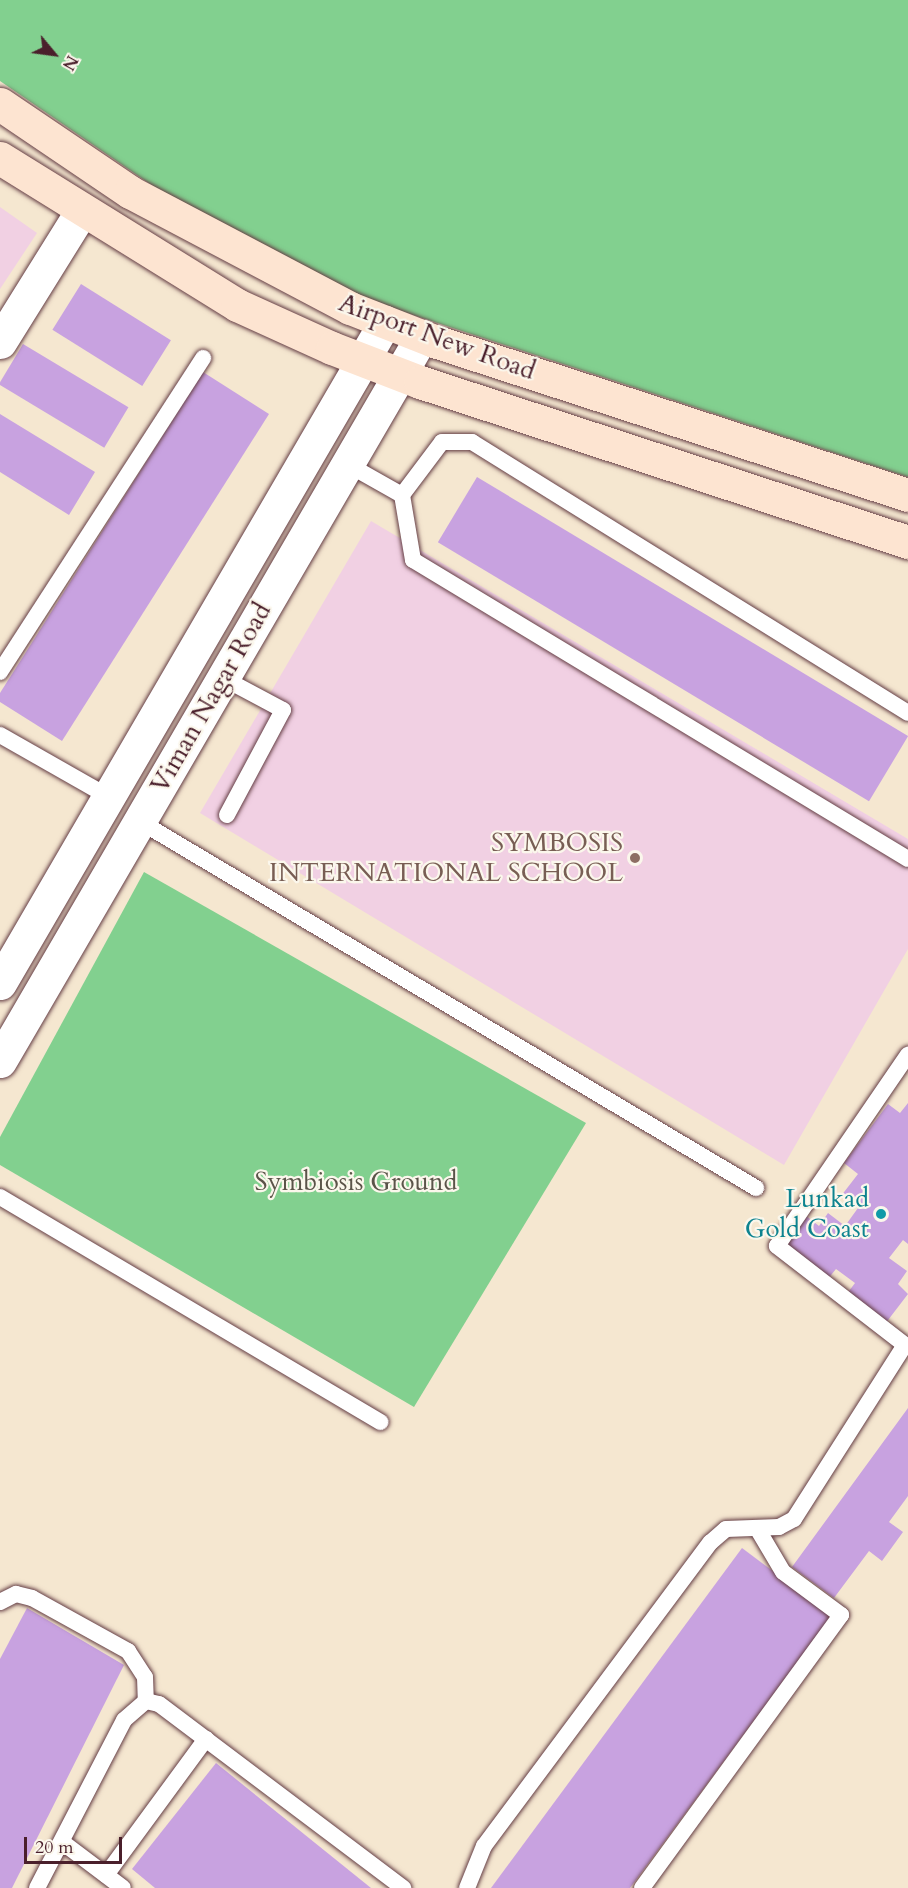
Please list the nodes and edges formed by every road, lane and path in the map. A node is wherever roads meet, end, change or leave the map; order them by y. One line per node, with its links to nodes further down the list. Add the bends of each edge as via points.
1 (0, 104): 4 (main road, Airport New Road, via 130,192)
2 (0, 158): 3 (main road, Airport New Road)
3 (81, 213): 6 (street); 8 (main road, Airport New Road, via 237,305)
4 (384, 322): 5 (main road, Airport New Road); 8 (street, Viman Nagar Road)
5 (422, 336): 9 (street, Viman Nagar Road); 12 (main road, Airport New Road)
6 (0, 342)
7 (203, 358): 14 (lane)
8 (363, 360): 9 (main road, Airport New Road); 18 (street, Viman Nagar Road)
9 (399, 375): 10 (street, Viman Nagar Road); 13 (main road, Airport New Road)
10 (347, 464): 11 (lane); 15 (street, Viman Nagar Road)
11 (402, 495): 16 (lane, via 442,442 472,442); 21 (lane, via 413,560)
12 (908, 495)
13 (908, 542)
14 (0, 672)
15 (223, 678): 19 (lane, via 282,710); 20 (street, Viman Nagar Road)
16 (908, 713)
17 (0, 735): 18 (lane)
18 (109, 797): 22 (street, Viman Nagar Road)
19 (227, 815)
20 (140, 821): 24 (street, Viman Nagar Road); 25 (lane)
21 (908, 859)
22 (0, 983)
23 (908, 1055): 27 (lane, via 777,1246)
24 (0, 1061)
25 (756, 1188)
26 (0, 1197): 28 (lane)
27 (907, 1343): 29 (lane, via 794,1519 779,1527)
28 (381, 1422)
29 (757, 1528): 38 (lane, via 726,1529 711,1542 484,1845); 39 (lane, via 783,1572 841,1615)
30 (0, 1602): 31 (lane, via 16,1594 32,1598 128,1651 145,1677)
31 (146, 1701): 32 (lane, via 159,1704); 33 (lane, via 124,1720)
32 (206, 1739): 34 (lane); 37 (lane)
33 (62, 1842): 34 (lane); 35 (lane)
34 (106, 1875): 36 (lane)
35 (37, 1888)
36 (123, 1888)
37 (403, 1888)
38 (467, 1888)
39 (642, 1888)

